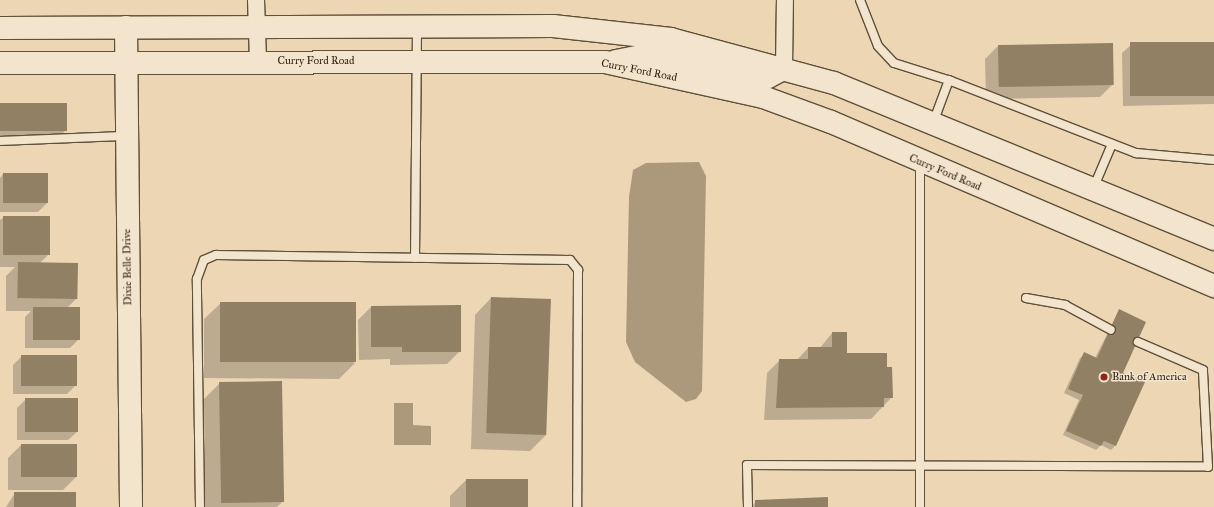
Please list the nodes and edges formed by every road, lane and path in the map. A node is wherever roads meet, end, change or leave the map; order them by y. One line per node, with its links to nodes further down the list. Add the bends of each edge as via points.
1 (256, 0): 6 (street)
2 (785, 0): 13 (street)
3 (860, 0): 14 (lane, via 878,46 894,63)
4 (417, 26): 6 (main road); 10 (lane); 13 (main road, via 553,26 663,38)
5 (126, 27): 6 (main road); 7 (main road); 8 (main road, Dixie Belle Drive)
6 (256, 27): 9 (street)
7 (0, 28)
8 (125, 61): 9 (main road, Curry Ford Road); 12 (main road, Curry Ford Road); 16 (main road, Dixie Belle Drive)
9 (258, 61): 10 (main road, Curry Ford Road)
10 (416, 62): 11 (main road, Curry Ford Road); 23 (lane)
11 (605, 62): 13 (main road, via 647,55 768,77); 20 (main road, Curry Ford Road, via 763,97 831,122)
12 (0, 63)
13 (784, 68): 15 (main road, via 834,83)
14 (949, 80): 15 (lane); 18 (lane)
15 (933, 124): 21 (main road)
16 (126, 136): 17 (lane); 29 (main road, Dixie Belle Drive)
17 (0, 141)
18 (1112, 144): 19 (lane, via 1136,153); 21 (lane)
19 (1214, 160)
20 (920, 162): 24 (main road, Curry Ford Road); 28 (lane)
21 (1093, 190): 22 (main road)
22 (1214, 239)
23 (415, 258): 30 (lane, via 216,255 204,260 197,279); 31 (lane, via 570,260 578,270)
24 (1214, 286)
25 (1026, 298): 26 (lane, via 1065,305)
26 (1111, 330)
27 (1138, 342): 28 (lane, via 1203,370 1208,467)
28 (920, 468): 32 (lane, via 747,465); 33 (lane)
29 (131, 507)
30 (200, 507)
31 (577, 507)
32 (748, 507)
33 (920, 507)

